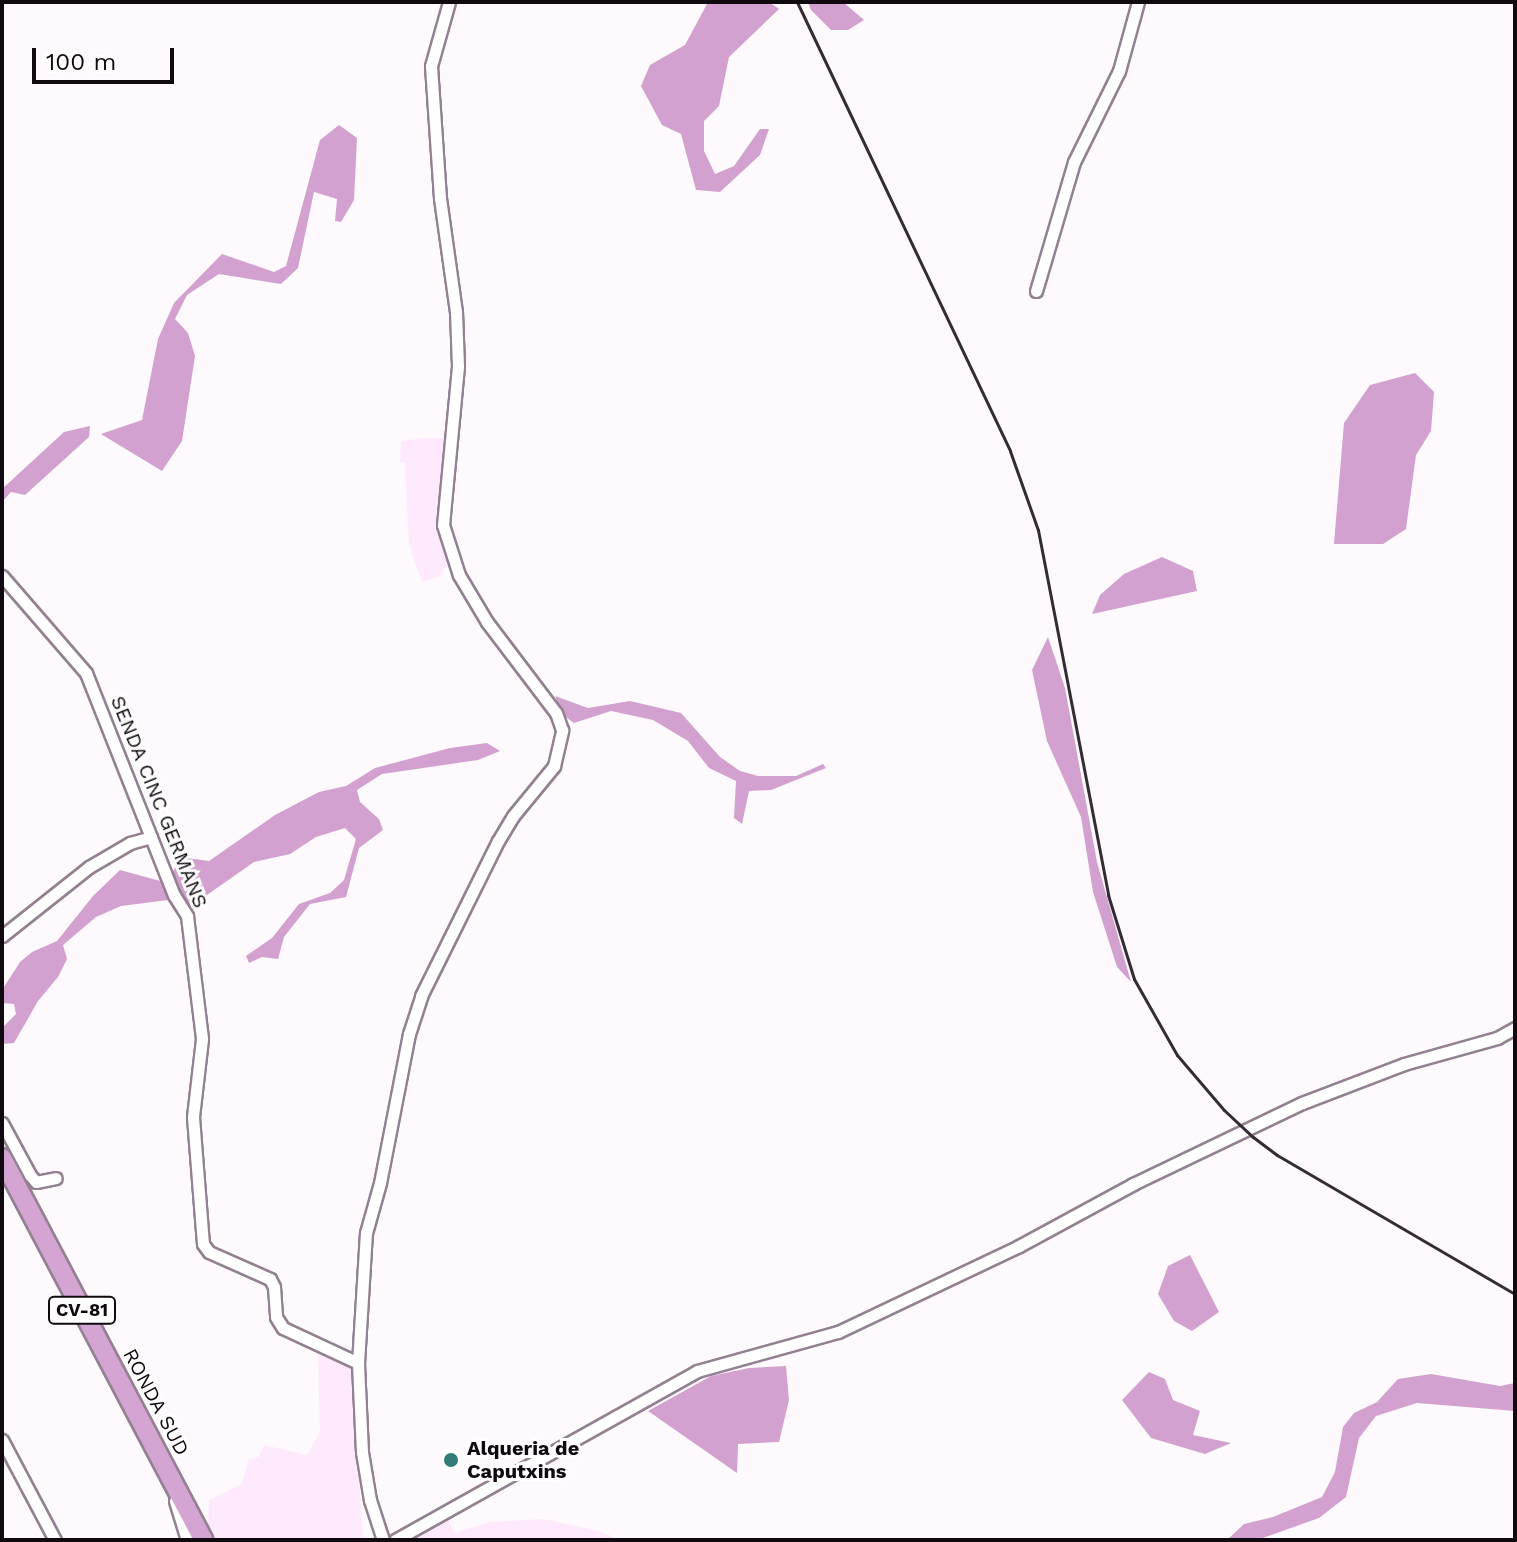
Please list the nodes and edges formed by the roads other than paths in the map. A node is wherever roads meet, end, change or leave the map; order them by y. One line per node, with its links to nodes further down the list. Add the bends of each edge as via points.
1 (449, 2): 11 (street, via 431,66 458,366 443,525 466,587 556,713 562,730 554,766 498,841 413,1016 366,1233)
2 (1138, 2): 3 (street, via 1119,71 1074,162)
3 (1036, 291)
4 (2, 576): 5 (street, SENDA CINC GERMANS, via 86,673)
5 (151, 837): 6 (street, via 89,867); 11 (street, SENDA CINC GERMANS, via 192,936 202,1039 193,1117 200,1239 209,1252 270,1279 283,1328)
6 (2, 936)
7 (1515, 1028): 18 (street, via 1302,1103 838,1332 697,1371)
8 (2, 1123): 10 (street, via 36,1182)
9 (2, 1158): 13 (main road, RONDA SUD / CV-81)
10 (56, 1178)
11 (358, 1363): 17 (street, via 362,1452)
12 (2, 1440): 14 (street)
13 (162, 1462): 15 (street); 16 (main road, RONDA SUD / CV-81)
14 (55, 1540)
15 (187, 1540)
16 (203, 1540)
17 (383, 1540)
18 (395, 1540)

